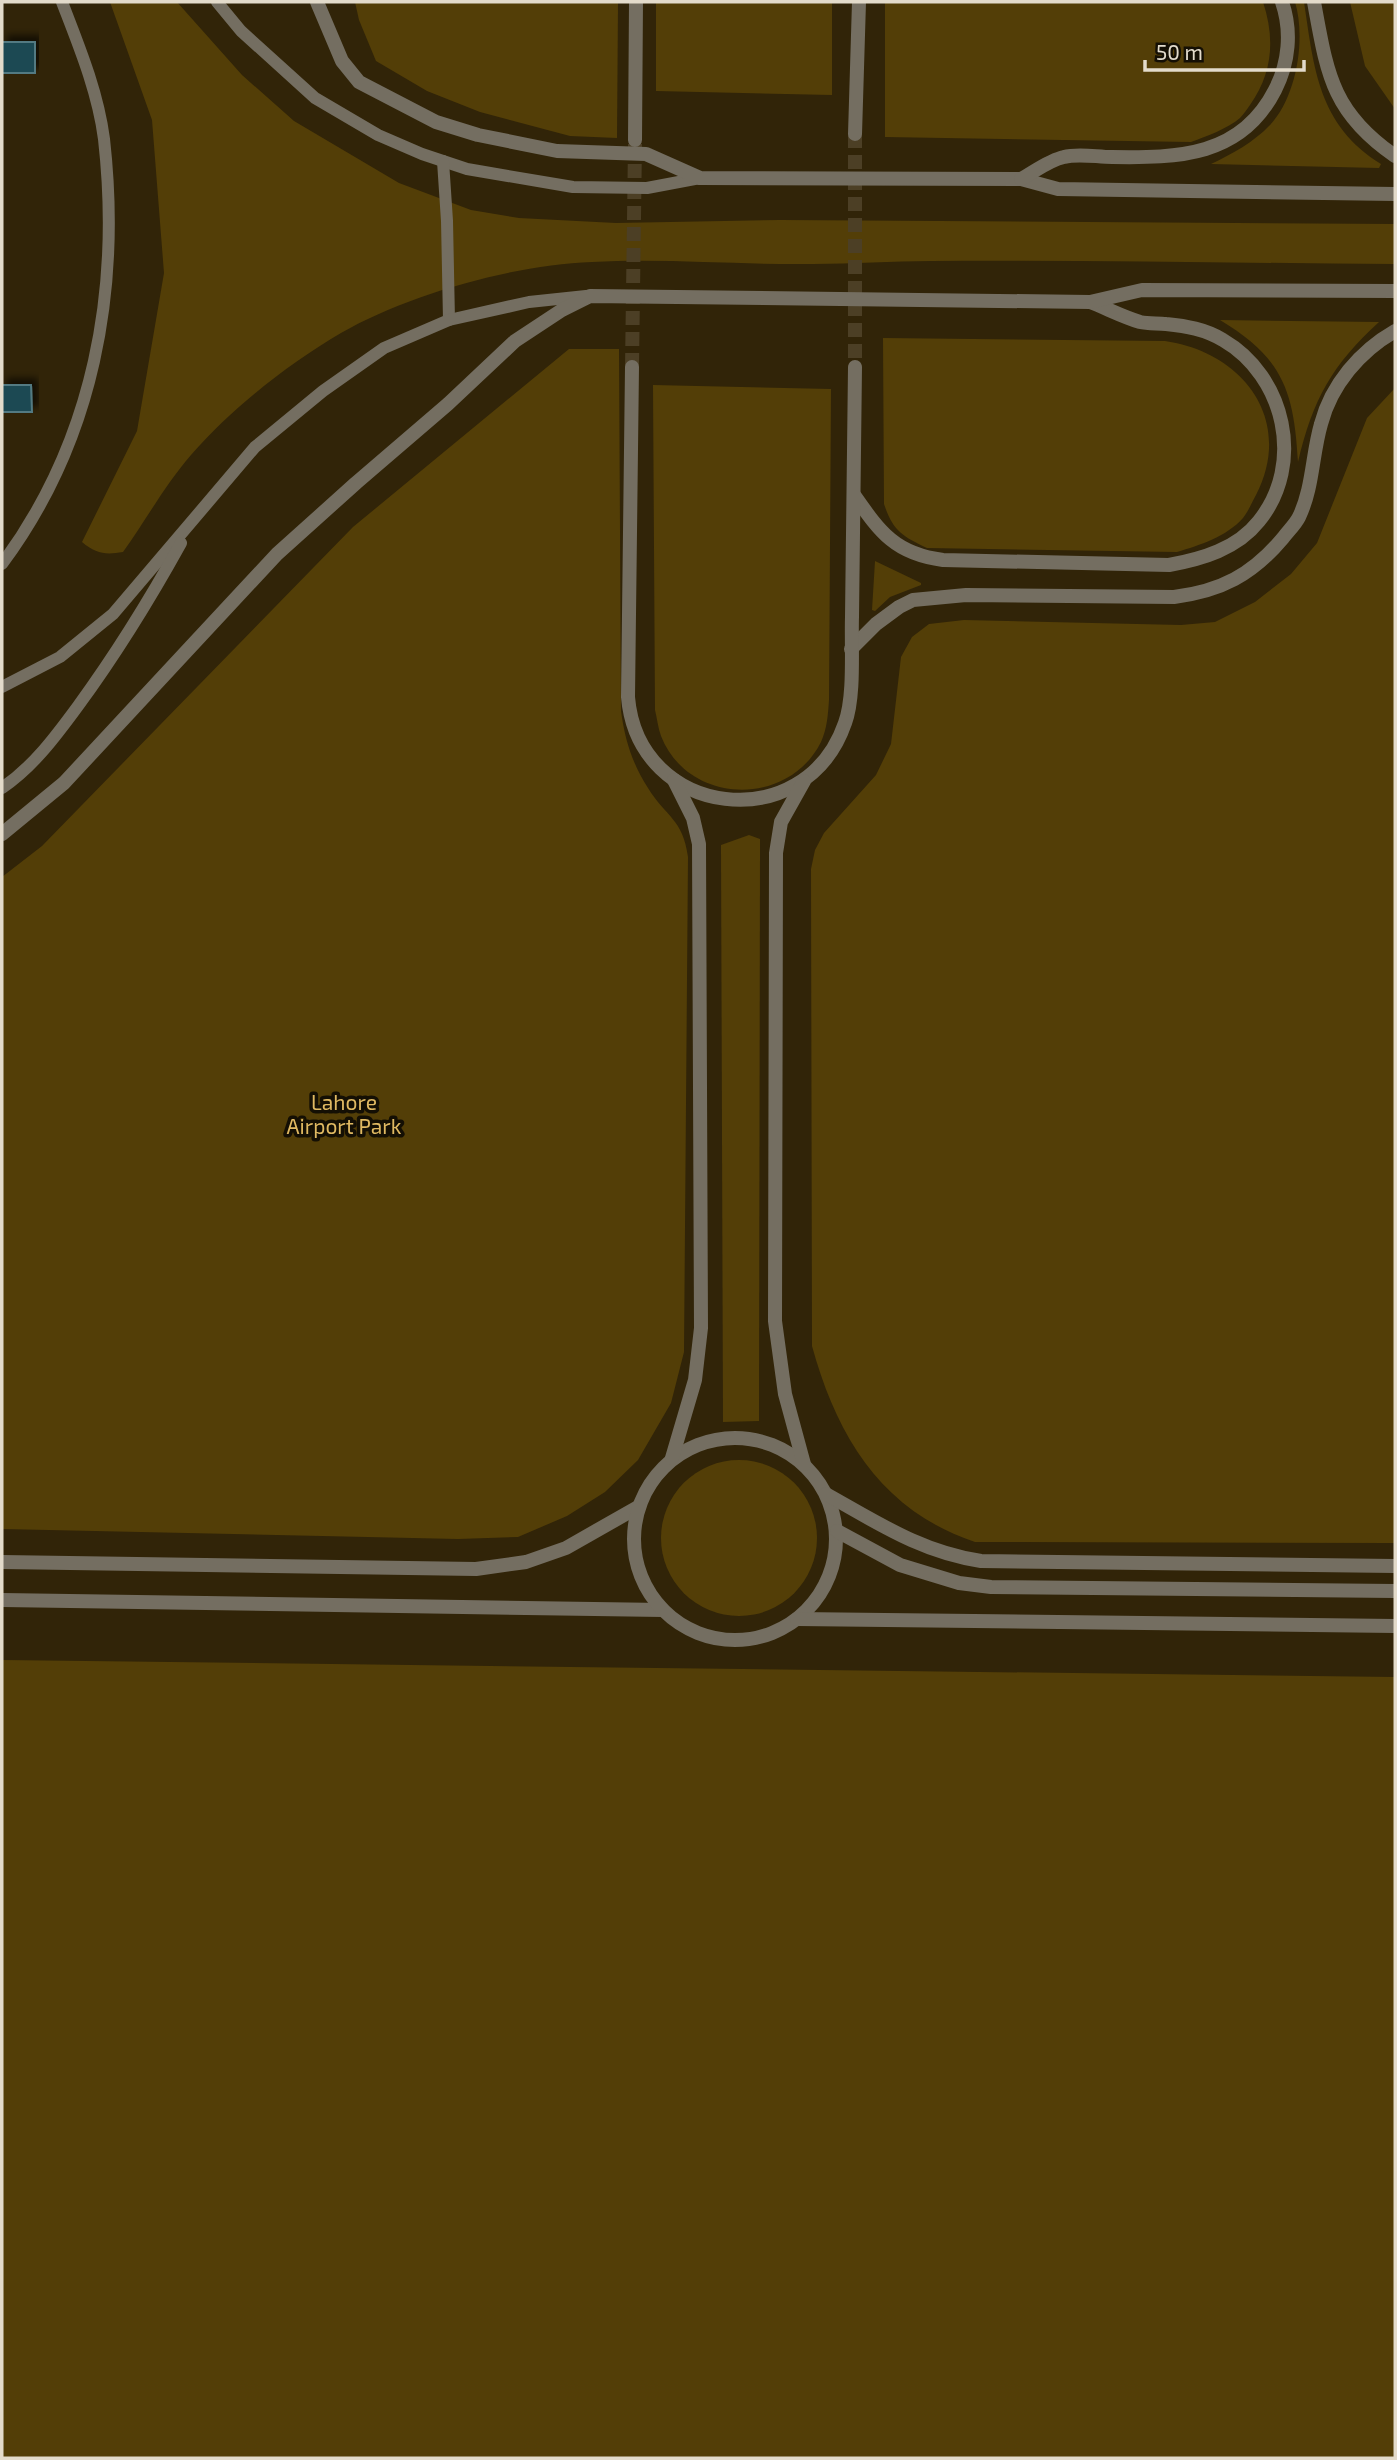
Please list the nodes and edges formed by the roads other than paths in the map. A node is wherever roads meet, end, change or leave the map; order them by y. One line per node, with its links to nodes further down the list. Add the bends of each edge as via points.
1 (62, 2): 24 (lane, via 88,73 104,137 110,245 107,292 81,412 51,484)
2 (217, 2): 11 (lane, via 241,31 315,98 378,135)
3 (317, 2): 12 (street, via 342,61 359,82 436,122 557,150 646,154)
4 (636, 2): 9 (street)
5 (859, 2): 8 (street)
6 (1282, 2): 13 (street, via 1288,30 1283,70 1268,103 1239,134 1219,146 1192,153 1064,157)
7 (1314, 2): 10 (street, via 1323,56 1338,97 1362,128)
8 (855, 134)
9 (635, 139)
10 (1395, 156)
11 (443, 161): 12 (lane, via 551,184 604,188 648,188); 18 (lane)
12 (700, 178): 13 (street)
13 (1021, 179): 14 (street, via 1058,189)
14 (1395, 194)
15 (1395, 291): 17 (street, via 1142,290)
16 (590, 296): 17 (street); 18 (lane, via 529,302); 30 (street, via 515,341 277,554 64,783)
17 (1090, 302): 22 (street, via 1142,322 1199,329 1223,340 1242,354 1269,386 1284,428 1280,478 1258,522 1243,536 1221,551 1169,565 923,558 891,542)
18 (449, 320): 23 (lane, via 384,348 323,391 255,447)
19 (1395, 331): 25 (street, via 1352,366 1332,392 1298,520 1255,566 1227,584 1174,597 922,598 898,607)
20 (632, 367): 27 (street, via 629,711 644,750)
21 (855, 367): 22 (street)
22 (853, 495): 25 (street)
23 (193, 521): 26 (lane, via 113,614 60,657); 29 (lane, via 106,667 51,742)
24 (2, 564)
25 (851, 649): 28 (street, via 846,720 826,761)
26 (2, 687)
27 (674, 780): 28 (street, via 706,795 745,801 784,793); 31 (street, via 693,818 699,844 701,1328 695,1380)
28 (805, 780): 32 (street, via 777,838 775,1321 785,1394)
29 (2, 788)
30 (2, 834)
31 (672, 1458): 32 (street, via 697,1444 725,1438 754,1439 781,1448); 34 (street, via 652,1480)
32 (804, 1464): 33 (street)
33 (826, 1494): 35 (street); 37 (street, via 906,1539 934,1551 981,1561)
34 (638, 1507): 36 (street, via 566,1548 526,1562 476,1569); 40 (street, via 633,1538 636,1562 644,1585)
35 (836, 1531): 38 (street, via 900,1565 991,1587); 41 (street, via 828,1580)
36 (2, 1562)
37 (1389, 1565)
38 (1395, 1591)
39 (2, 1600): 40 (street)
40 (663, 1610): 41 (street, via 682,1625 728,1640 776,1631)
41 (797, 1619): 42 (street)
42 (1395, 1626)

